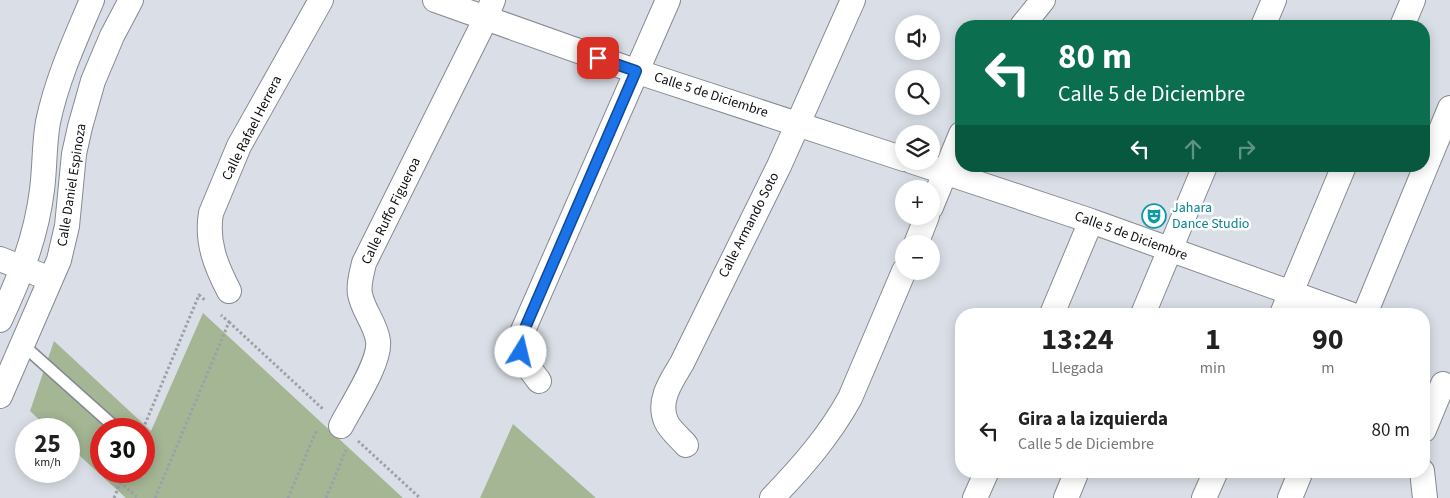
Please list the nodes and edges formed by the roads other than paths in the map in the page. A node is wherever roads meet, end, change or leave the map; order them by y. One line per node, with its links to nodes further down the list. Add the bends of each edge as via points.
1 (92, 0): 29 (street, Calle Daniel Espinoza, via 66,60 48,123 42,191)
2 (130, 0): 30 (street, Calle Daniel Espinoza, via 93,81 74,154 67,226)
3 (321, 0): 32 (street, Calle Rafael Herrera, via 240,146 211,213 211,246)
4 (435, 0): 10 (street, Calle 5 de Diciembre)
5 (668, 0): 14 (street)
6 (853, 0): 16 (street, Calle Armando Soto)
7 (1043, 0): 11 (street)
8 (1274, 0): 12 (street)
9 (1412, 0): 13 (street)
10 (490, 9): 14 (street, Calle 5 de Diciembre); 45 (street, Calle Ruffo Figueroa, via 364,263 360,295 376,334 377,358)
11 (1027, 20)
12 (1266, 20)
13 (1404, 20)
14 (636, 71): 16 (street, Calle 5 de Diciembre); 40 (street, via 522,335 521,352)
15 (1450, 108): 19 (street)
16 (798, 123): 18 (street, Calle 5 de Diciembre); 46 (street, Calle Armando Soto, via 666,392 663,406 666,421)
17 (955, 150): 24 (street)
18 (895, 156)
19 (1430, 156)
20 (937, 170): 24 (street, Calle 5 de Diciembre)
21 (1202, 172): 27 (street)
22 (1342, 172): 33 (street)
23 (1424, 172): 37 (street)
24 (946, 173): 25 (street); 26 (street, Calle 5 de Diciembre)
25 (940, 187)
26 (1091, 221): 27 (street, Calle 5 de Diciembre); 34 (street)
27 (1170, 250): 33 (street, Calle 5 de Diciembre); 35 (street)
28 (0, 259): 29 (street)
29 (24, 269): 30 (street); 38 (street, Calle Daniel Espinoza)
30 (52, 279): 39 (street, Calle Daniel Espinoza)
31 (900, 280): 52 (street, via 841,415 804,466)
32 (229, 291)
33 (1287, 303): 36 (street, Calle 5 de Diciembre)
34 (1055, 308)
35 (1146, 308)
36 (1316, 308)
37 (1367, 308)
38 (0, 320)
39 (23, 345): 42 (street, Calle Daniel Espinoza); 44 (lane)
40 (539, 381)
41 (1443, 384): 43 (street)
42 (0, 396)
43 (1430, 415)
44 (105, 418)
45 (334, 425)
46 (686, 445)
47 (983, 478): 53 (street)
48 (1074, 478): 54 (street)
49 (1213, 478): 55 (street)
50 (1298, 478): 56 (street)
51 (1423, 478): 57 (street)
52 (772, 498)
53 (976, 498)
54 (1066, 498)
55 (1204, 498)
56 (1290, 498)
57 (1425, 498)

